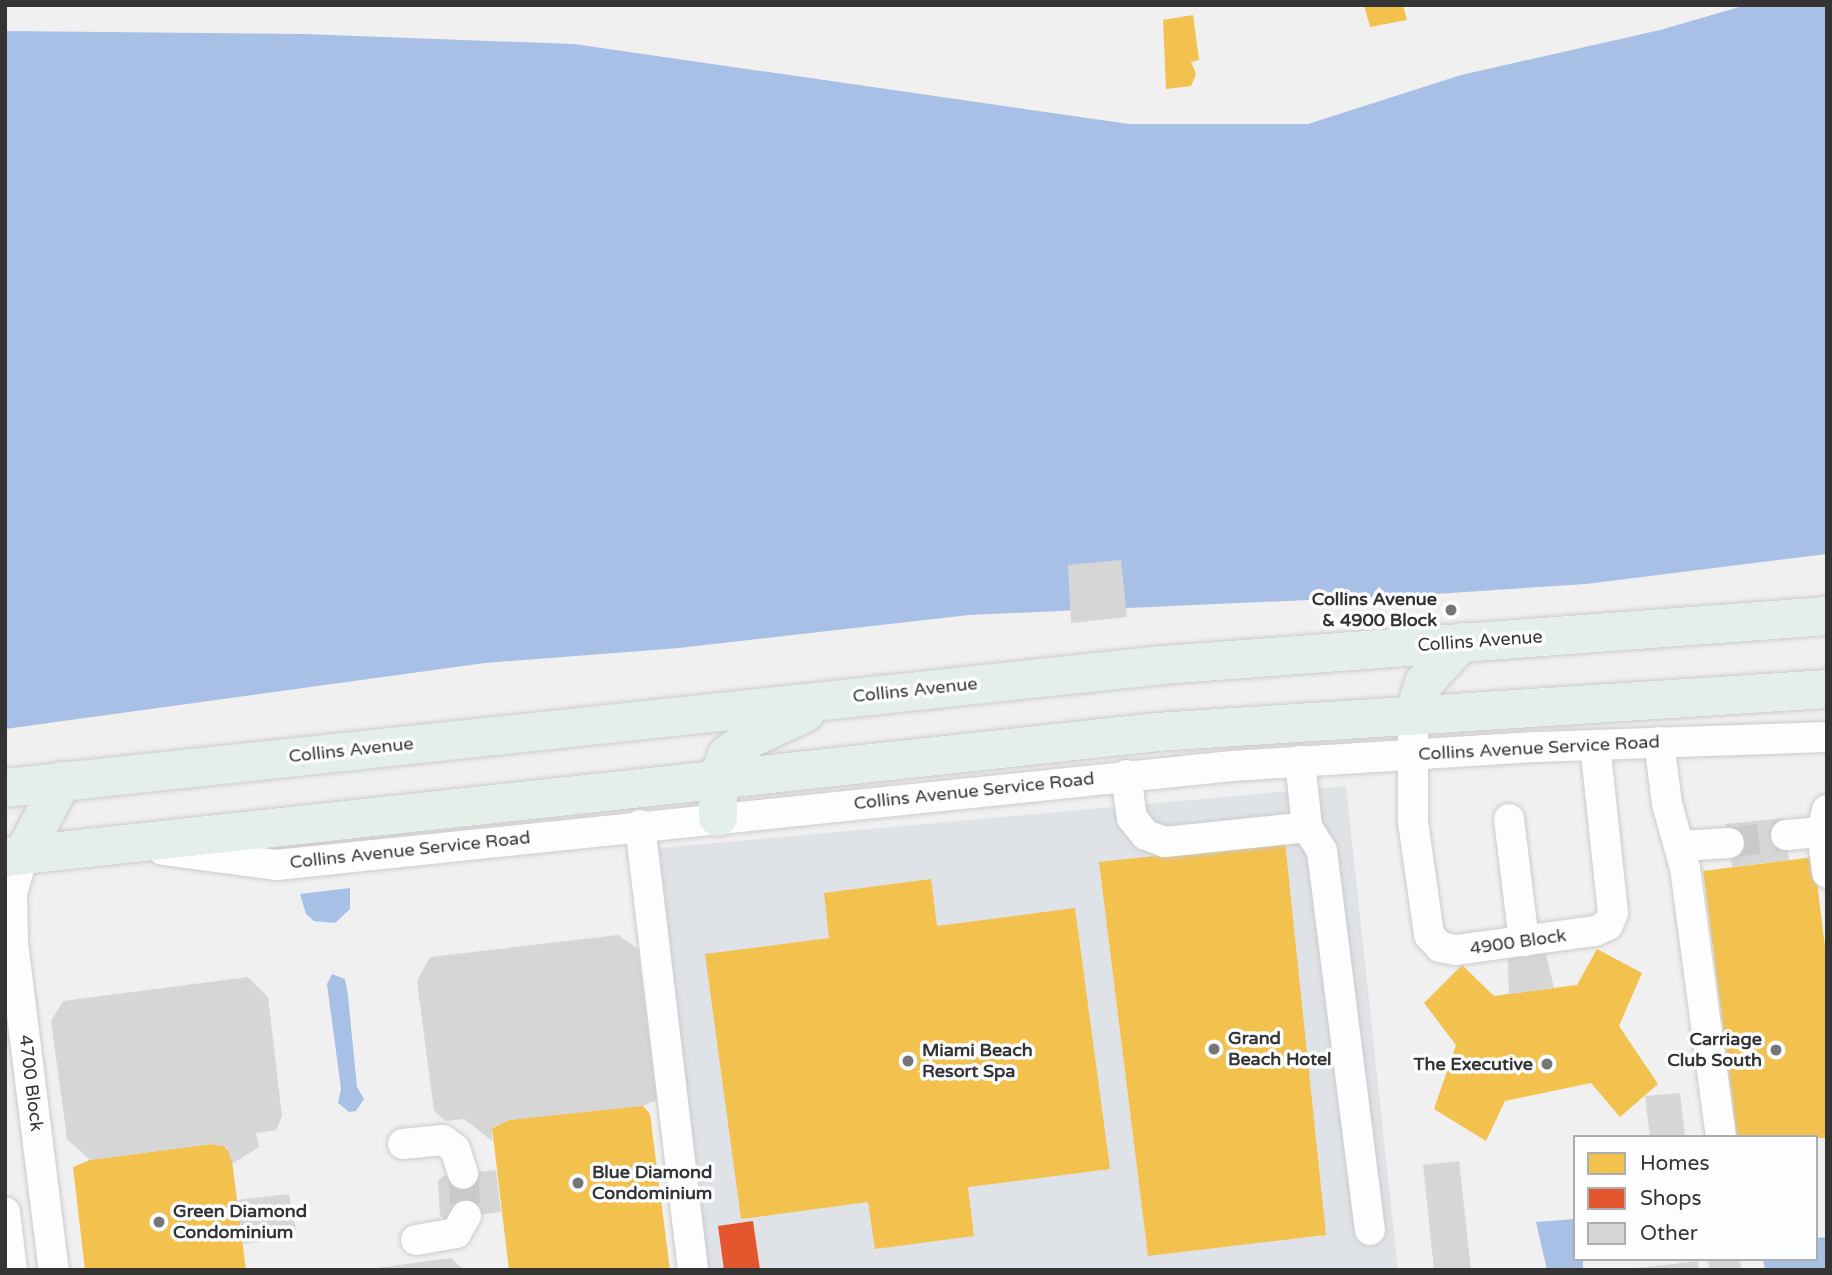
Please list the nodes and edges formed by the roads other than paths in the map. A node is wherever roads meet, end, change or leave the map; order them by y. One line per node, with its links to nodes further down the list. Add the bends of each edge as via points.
1 (1827, 616): 2 (main road, Collins Avenue)
2 (1462, 642): 4 (main road, Collins Avenue, via 1136,667); 5 (main road, via 1424,683)
3 (1827, 689): 5 (main road)
4 (835, 699): 12 (main road, via 737,746 727,755); 13 (main road, Collins Avenue)
5 (1414, 715): 9 (street, 4900 Block); 12 (main road, via 1157,733)
6 (1827, 737): 7 (street, Collins Avenue Service Road)
7 (1658, 742): 8 (street, Collins Avenue Service Road); 23 (street, via 1667,804)
8 (1595, 745): 9 (street, Collins Avenue Service Road); 26 (street, 4900 Block, via 1613,913 1608,925 1595,931)
9 (1412, 754): 10 (street, Collins Avenue Service Road); 26 (street, 4900 Block, via 1413,822 1429,935 1440,947 1456,950)
10 (1300, 761): 11 (street, Collins Avenue Service Road); 19 (street)
11 (1126, 775): 15 (street, Collins Avenue Service Road); 19 (street, via 1132,818 1146,835 1166,842)
12 (718, 779): 15 (main road); 22 (main road)
13 (62, 781): 14 (main road, Collins Avenue); 24 (main road)
14 (5, 788)
15 (718, 817): 18 (street, Collins Avenue Service Road)
16 (1509, 819): 26 (street)
17 (1824, 821): 20 (street); 25 (street)
18 (640, 825): 22 (street, Collins Avenue Service Road, via 277,865); 36 (street)
19 (1307, 827): 32 (street, via 1322,851)
20 (1786, 835)
21 (1729, 843): 23 (street)
22 (124, 844): 24 (main road)
23 (1680, 846): 27 (street)
24 (14, 856): 35 (street, 4700 Block, via 13,943)
25 (1827, 873)
26 (1524, 941)
27 (1721, 1135)
28 (403, 1144): 29 (street, via 443,1140 455,1149)
29 (463, 1174)
30 (5, 1212): 34 (street)
31 (466, 1216): 33 (street, via 456,1233)
32 (1370, 1230)
33 (416, 1240)
34 (12, 1270)
35 (54, 1270)
36 (693, 1270)

